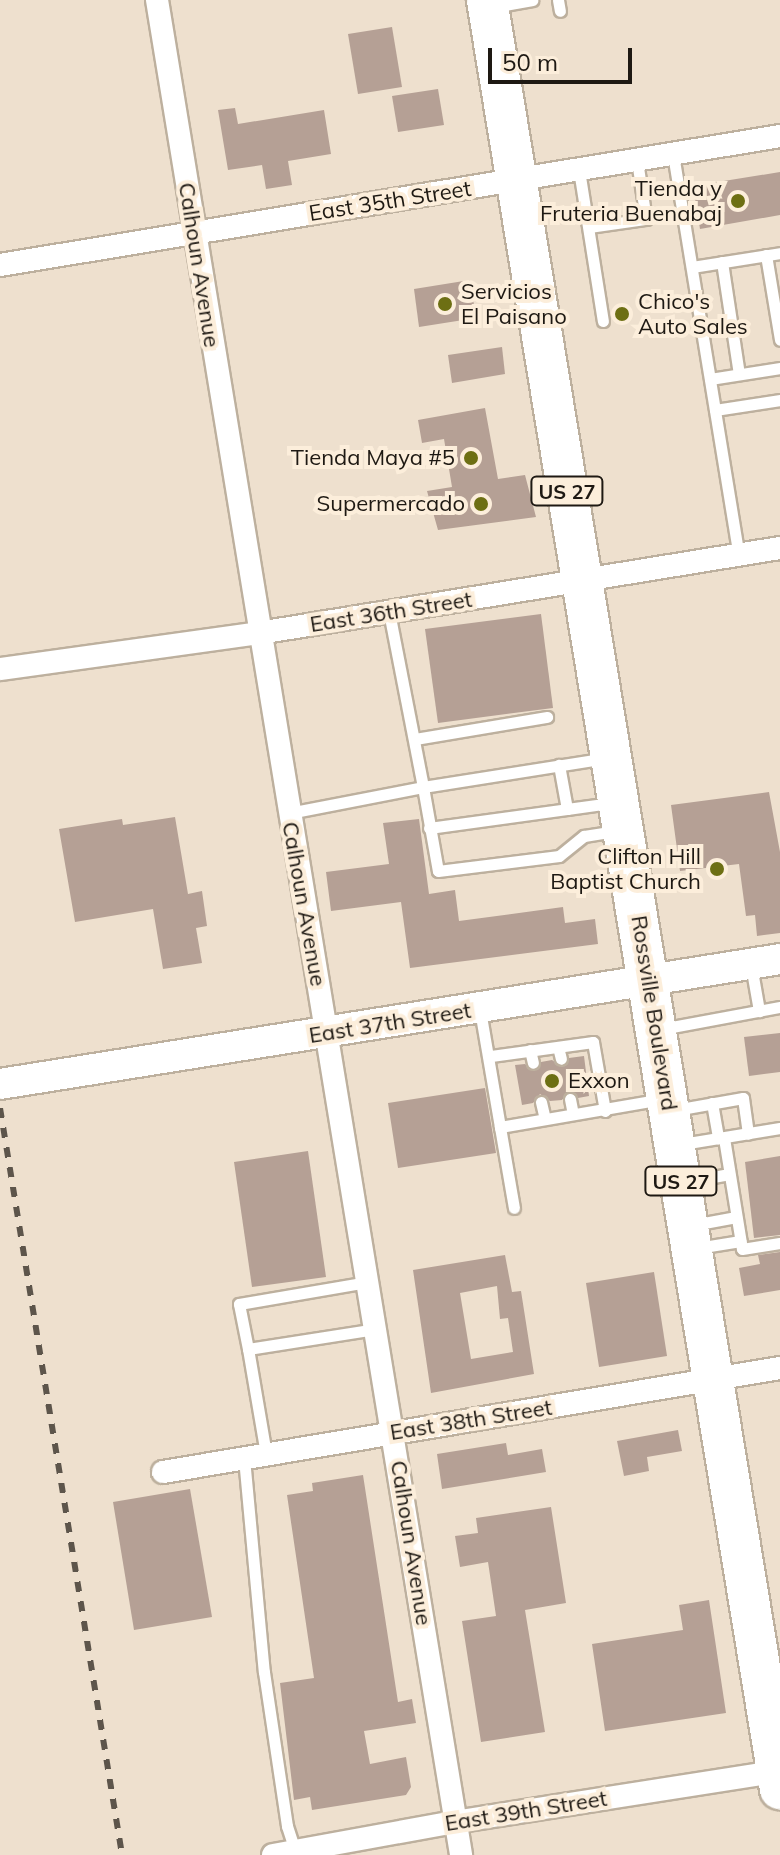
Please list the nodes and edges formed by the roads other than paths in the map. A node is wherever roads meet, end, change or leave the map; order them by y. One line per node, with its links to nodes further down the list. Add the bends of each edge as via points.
1 (157, 0): 10 (street, Calhoun Avenue)
2 (532, 0): 3 (lane)
3 (488, 4): 8 (highway, Rossville Boulevard / US 27)
4 (780, 136): 5 (street, East 35th Street)
5 (673, 154): 6 (street, East 35th Street); 15 (lane)
6 (637, 161): 7 (street, East 35th Street); 9 (lane, via 646,219)
7 (579, 170): 8 (street, East 35th Street); 9 (lane)
8 (516, 181): 10 (street, East 35th Street); 25 (highway, Rossville Boulevard / US 27)
9 (589, 227): 16 (lane)
10 (193, 232): 14 (street, East 35th Street); 27 (street, Calhoun Avenue)
11 (780, 253): 12 (lane)
12 (766, 255): 13 (lane); 17 (lane)
13 (722, 262): 15 (lane); 19 (lane)
14 (0, 265)
15 (692, 267): 20 (lane)
16 (603, 321)
17 (780, 340)
18 (780, 368): 19 (lane)
19 (739, 374): 20 (lane)
20 (710, 379): 22 (lane)
21 (780, 400): 22 (lane)
22 (715, 410): 24 (lane)
23 (780, 548): 24 (street, East 36th Street)
24 (739, 555): 25 (street, East 36th Street)
25 (582, 582): 26 (street, East 36th Street); 31 (highway, Rossville Boulevard / US 27)
26 (389, 612): 27 (street, East 36th Street); 30 (lane)
27 (259, 633): 28 (street, East 36th Street); 35 (street, Calhoun Avenue)
28 (0, 669)
29 (547, 717): 30 (lane)
30 (415, 739): 33 (lane)
31 (611, 757): 32 (lane); 36 (highway, Rossville Boulevard / US 27)
32 (559, 765): 33 (lane); 34 (lane)
33 (423, 787): 35 (lane); 37 (lane)
34 (567, 809): 36 (lane); 37 (lane)
35 (289, 813): 45 (street, Calhoun Avenue)
36 (621, 816): 37 (lane, via 559,856 438,871); 40 (highway, Rossville Boulevard / US 27)
37 (429, 828)
38 (780, 959): 39 (main road, East 37th Street)
39 (750, 964): 40 (main road, East 37th Street); 43 (lane)
40 (649, 982): 42 (main road, East 37th Street); 44 (highway, Rossville Boulevard / US 27)
41 (780, 1007): 43 (lane)
42 (480, 1009): 45 (main road, East 37th Street); 46 (lane)
43 (759, 1011): 44 (lane)
44 (657, 1030): 56 (highway, Rossville Boulevard / US 27)
45 (326, 1033): 47 (main road, East 37th Street); 65 (street, Calhoun Avenue)
46 (491, 1056): 51 (lane, via 531,1057 593,1042); 54 (lane)
47 (0, 1084)
48 (570, 1099): 52 (lane)
49 (541, 1102): 53 (lane)
50 (712, 1103): 56 (lane); 57 (lane, via 743,1098); 58 (lane)
51 (605, 1111): 52 (lane); 56 (lane)
52 (573, 1114): 53 (lane)
53 (545, 1119): 54 (lane)
54 (500, 1127): 60 (lane)
55 (780, 1128): 57 (lane)
56 (674, 1134): 58 (lane); 59 (lane); 62 (highway, Rossville Boulevard / US 27)
57 (748, 1134): 58 (lane)
58 (721, 1138): 59 (lane)
59 (729, 1174): 61 (lane)
60 (514, 1208)
61 (736, 1217): 62 (lane); 63 (lane)
62 (691, 1238): 63 (lane); 69 (highway, Rossville Boulevard / US 27)
63 (740, 1241): 64 (lane, via 742,1249)
64 (780, 1243)
65 (368, 1282): 66 (street, Calhoun Avenue); 67 (lane, via 239,1304)
66 (376, 1329): 67 (lane); 70 (street, Calhoun Avenue)
67 (248, 1349): 71 (lane)
68 (780, 1368): 69 (street, East 38th Street)
69 (714, 1379): 70 (street, East 38th Street); 73 (highway, Rossville Boulevard / US 27)
70 (394, 1432): 71 (street, East 38th Street); 74 (street, Calhoun Avenue)
71 (255, 1456): 72 (street, East 38th Street); 75 (lane, via 264,1672 287,1826)
72 (163, 1472)
73 (779, 1777): 74 (street, East 39th Street)
74 (455, 1822): 75 (street, East 39th Street); 76 (street, Calhoun Avenue)
75 (284, 1853)
76 (461, 1855)

